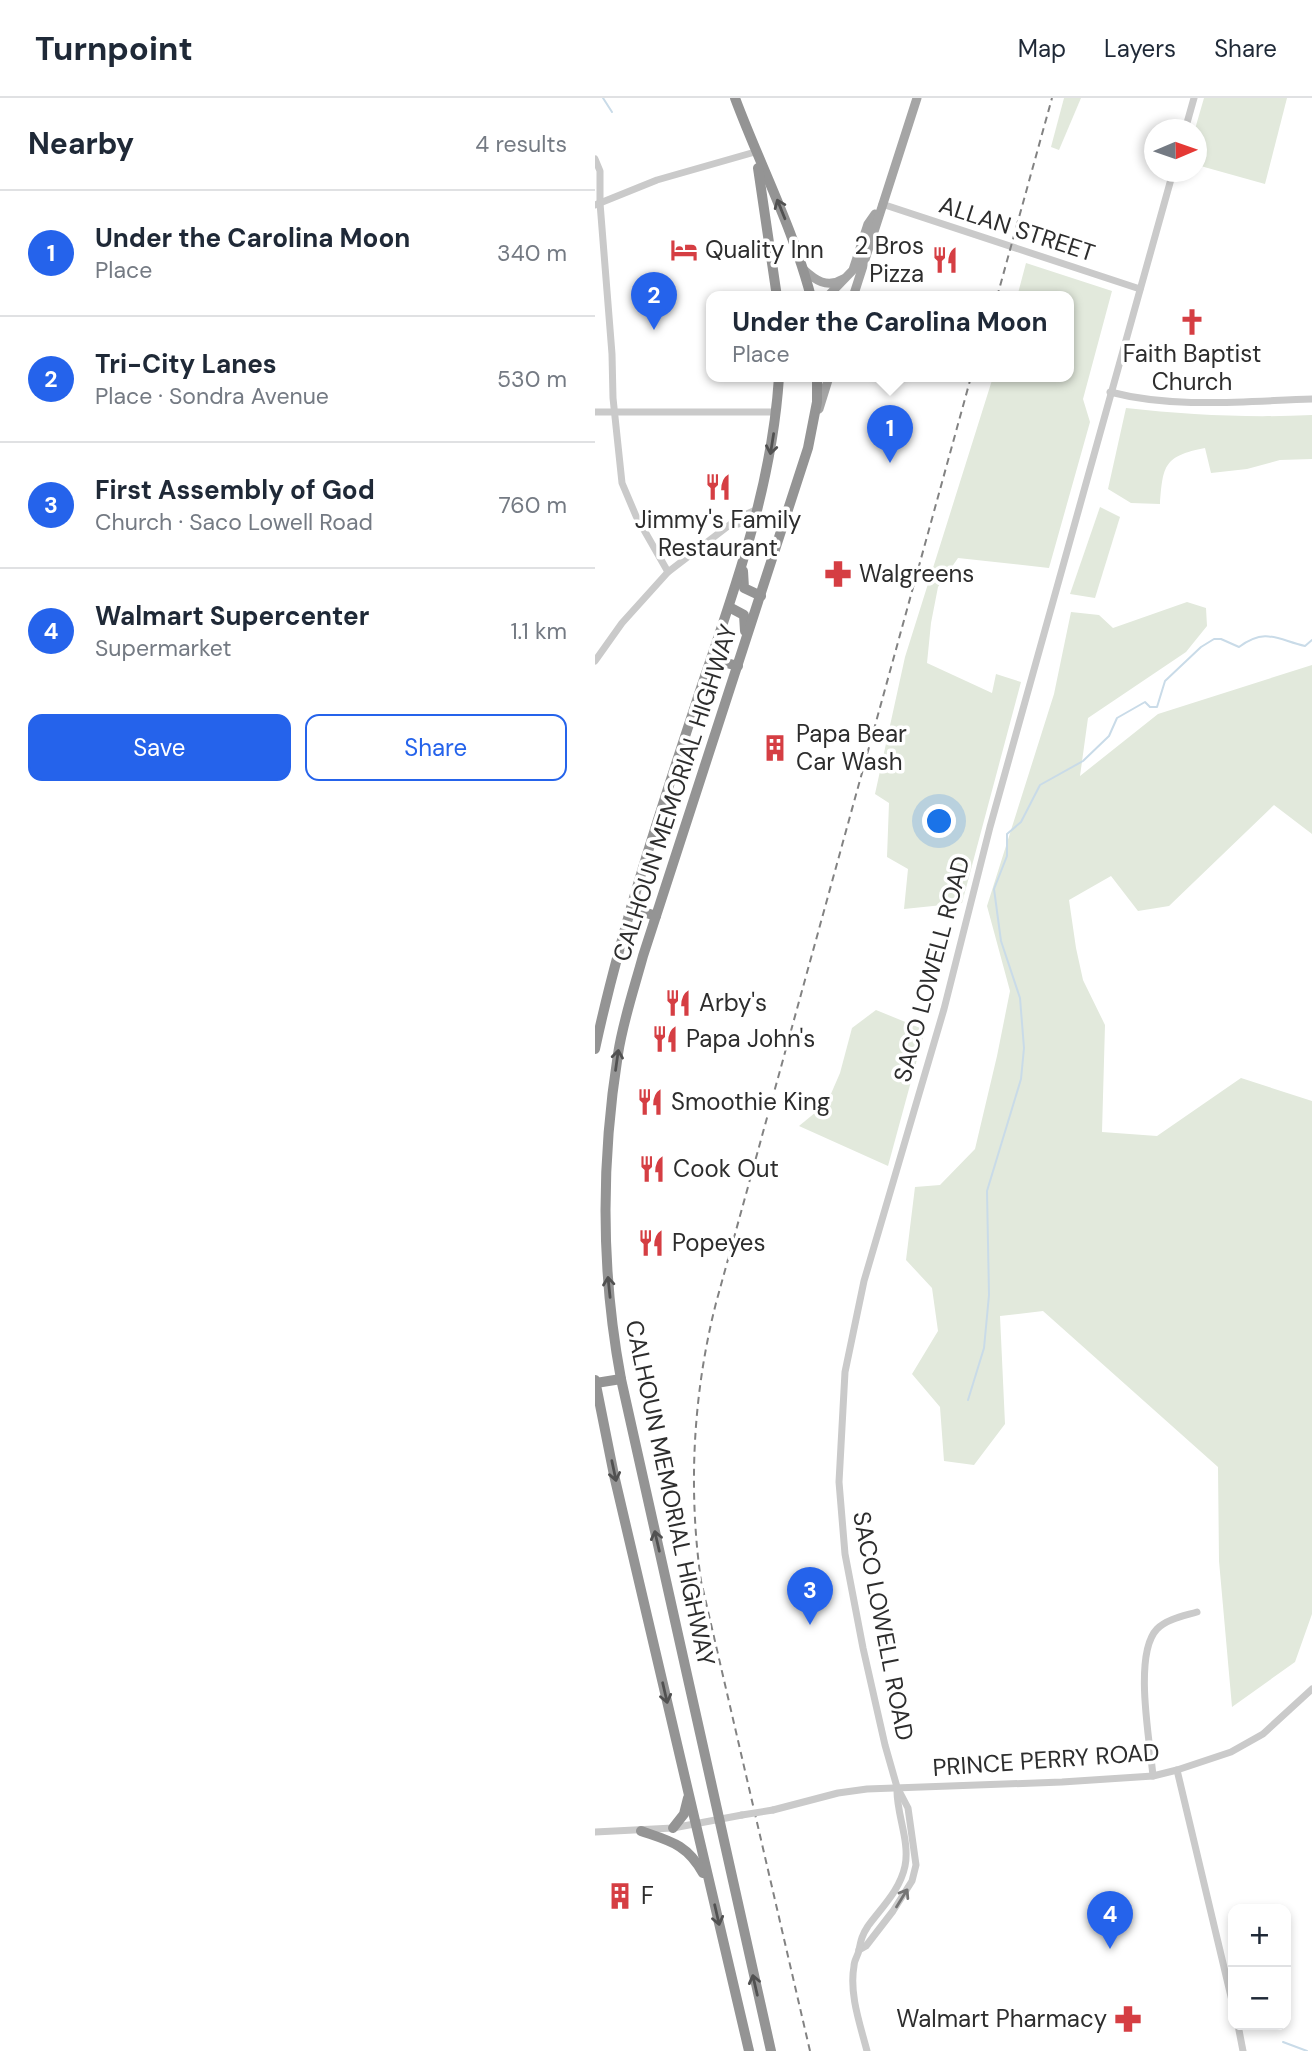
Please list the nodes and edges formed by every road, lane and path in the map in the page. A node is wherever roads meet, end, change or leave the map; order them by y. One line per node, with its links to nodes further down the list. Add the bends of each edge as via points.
1 (735, 98): 5 (highway)
2 (917, 98): 9 (main road)
3 (1194, 98): 4 (street)
4 (1188, 119)
5 (755, 152): 8 (street, via 657,180); 10 (highway, one-way to 5); 13 (highway)
6 (595, 159): 8 (street, via 600,171)
7 (1170, 182): 12 (street, SACO LOWELL ROAD)
8 (598, 204): 23 (street)
9 (881, 204): 11 (main road, via 868,224); 12 (street, ALLAN STREET); 16 (main road)
10 (802, 268): 11 (main road, via 824,283); 14 (highway)
11 (850, 274): 15 (main road)
12 (1140, 289): 20 (street, SACO LOWELL ROAD)
13 (776, 291)
14 (809, 291)
15 (833, 291)
16 (855, 291)
17 (779, 382): 24 (highway, CALHOUN MEMORIAL HIGHWAY)
18 (817, 382): 25 (highway, CALHOUN MEMORIAL HIGHWAY)
19 (827, 382): 25 (main road)
20 (1110, 392): 21 (street, via 1175,401); 46 (street, SACO LOWELL ROAD, via 944,1009 865,1282 845,1372 839,1482 845,1554)
21 (1312, 399)
22 (595, 412): 23 (street)
23 (614, 412): 24 (street); 29 (street, via 622,483)
24 (776, 412): 26 (highway, CALHOUN MEMORIAL HIGHWAY, one-way to 26)
25 (812, 430): 27 (highway, CALHOUN MEMORIAL HIGHWAY)
26 (757, 514): 27 (street); 28 (highway, CALHOUN MEMORIAL HIGHWAY); 29 (street, via 740,517)
27 (784, 527): 30 (highway, CALHOUN MEMORIAL HIGHWAY)
28 (743, 566): 30 (highway, via 744,588); 31 (highway, CALHOUN MEMORIAL HIGHWAY)
29 (668, 572): 34 (street)
30 (761, 596): 32 (highway, CALHOUN MEMORIAL HIGHWAY)
31 (729, 607): 32 (highway, via 745,619); 33 (highway, CALHOUN MEMORIAL HIGHWAY)
32 (745, 645): 35 (highway, CALHOUN MEMORIAL HIGHWAY)
33 (711, 659): 35 (highway); 36 (highway, CALHOUN MEMORIAL HIGHWAY)
34 (595, 661)
35 (738, 666): 37 (highway, CALHOUN MEMORIAL HIGHWAY)
36 (631, 908): 37 (highway); 38 (highway, CALHOUN MEMORIAL HIGHWAY)
37 (656, 916): 39 (highway, CALHOUN MEMORIAL HIGHWAY, one-way to 37, via 618,1053)
38 (595, 1049)
39 (600, 1212): 40 (highway, CALHOUN MEMORIAL HIGHWAY, one-way to 39)
40 (621, 1379): 41 (highway); 48 (highway, CALHOUN MEMORIAL HIGHWAY, one-way to 40)
41 (595, 1382): 47 (highway, CALHOUN MEMORIAL HIGHWAY, one-way to 47)
42 (1197, 1612): 45 (street, via 1156,1630 1145,1657)
43 (1312, 1689): 44 (street, PRINCE PERRY ROAD, via 1263,1734 1231,1752)
44 (1177, 1770): 45 (street, PRINCE PERRY ROAD); 55 (street)
45 (1153, 1776): 46 (street, PRINCE PERRY ROAD, via 981,1787)
46 (897, 1787): 48 (street, PRINCE PERRY ROAD, bridge, via 838,1793); 59 (street, SACO LOWELL ROAD, via 904,1868 895,1891 860,1939 854,1963 856,2005)
47 (688, 1795): 50 (highway, CALHOUN MEMORIAL HIGHWAY); 51 (highway, via 684,1814)
48 (719, 1821): 50 (street, PRINCE PERRY ROAD); 58 (highway, CALHOUN MEMORIAL HIGHWAY, one-way to 48)
49 (595, 1822): 53 (street)
50 (695, 1825): 51 (street, PRINCE PERRY ROAD); 54 (highway, CALHOUN MEMORIAL HIGHWAY)
51 (673, 1828): 52 (street, PRINCE PERRY ROAD)
52 (641, 1831): 53 (street, PRINCE PERRY ROAD); 54 (highway, via 675,1843 694,1857)
53 (598, 1832)
54 (709, 1885): 57 (highway, CALHOUN MEMORIAL HIGHWAY, one-way to 57)
55 (1228, 1984)
56 (1239, 2030): 60 (street)
57 (749, 2051)
58 (771, 2051)
59 (867, 2051)
60 (1243, 2051)

